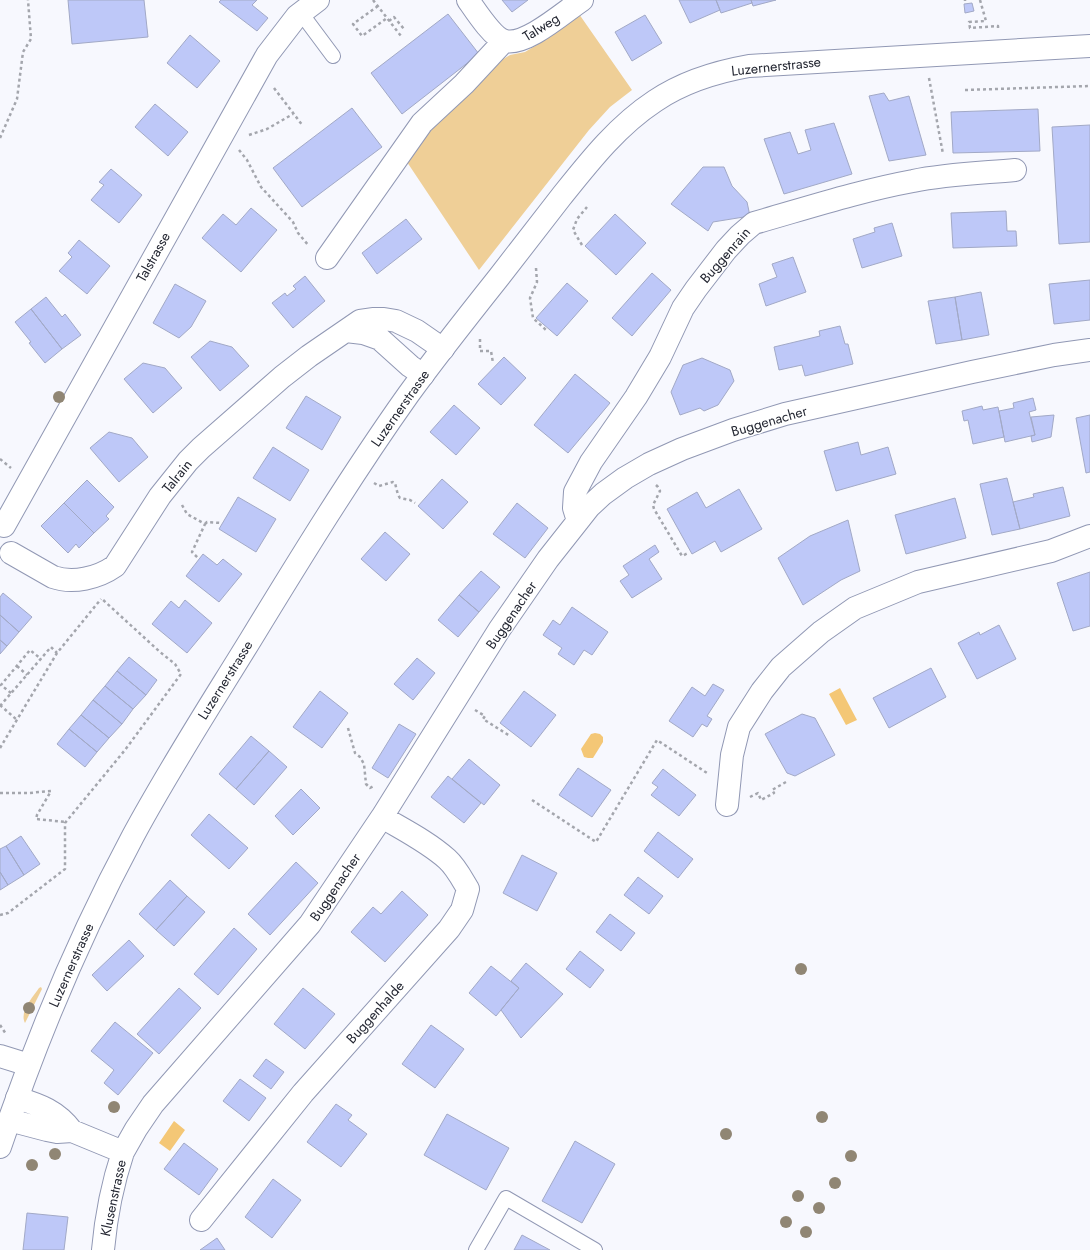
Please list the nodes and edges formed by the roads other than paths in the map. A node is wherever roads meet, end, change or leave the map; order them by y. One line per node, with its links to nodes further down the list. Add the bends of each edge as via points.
1 (318, 0): 4 (street, Talstrasse)
2 (468, 0): 5 (street, Talweg, via 492,32)
3 (582, 0): 5 (street, Talweg, via 532,35 518,41)
4 (301, 13): 7 (lane); 15 (street, Talstrasse, via 256,73)
5 (504, 40): 9 (street, via 464,84 422,122)
6 (1090, 46): 11 (street, Luzernerstrasse, via 764,64 723,71 677,88 636,115 602,147)
7 (333, 56)
8 (1015, 170): 14 (street, Buggenrain, via 914,180 876,188 754,223 726,250 683,308 660,357 591,462 574,492 574,508)
9 (320, 254)
10 (346, 331): 11 (street, Talrain, via 360,321 396,321 417,331); 13 (street, via 364,333 380,339); 17 (street, Talrain, via 309,356 245,408 188,461 165,490 115,566 107,572 94,577 61,580)
11 (443, 349): 13 (street, Luzernerstrasse)
12 (1090, 350): 14 (street, Buggenacher, via 1054,355 785,414 733,430 682,449 630,475 602,494)
13 (423, 375): 21 (street, Luzernerstrasse, via 312,540 165,779 93,915)
14 (578, 521): 19 (street, Buggenacher, via 499,630)
15 (2, 526): 17 (street, via 9,529 15,541 14,547)
16 (1090, 536): 18 (street, via 1051,551 918,582 855,608 821,632 781,667 739,727 732,755)
17 (6, 556)
18 (727, 805)
19 (382, 817): 26 (street, Buggenacher, via 310,924 153,1104); 27 (street, Buggenhalde, via 448,859 468,889 462,910 449,929 304,1093)
20 (0, 1056): 21 (street)
21 (29, 1065): 22 (street, Luzernerstrasse)
22 (17, 1098): 23 (street, Luzernerstrasse); 24 (street, Klusenstrasse, via 53,1112 64,1120)
23 (9, 1120): 24 (street, Klusenstrasse, via 57,1132); 25 (street, Luzernerstrasse)
24 (72, 1131): 26 (street, Klusenstrasse)
25 (0, 1146)
26 (123, 1152): 28 (street, Klusenstrasse, via 106,1215)
27 (201, 1220)
28 (103, 1250)
29 (476, 1250): 30 (lane, via 506,1198)
30 (595, 1250)

